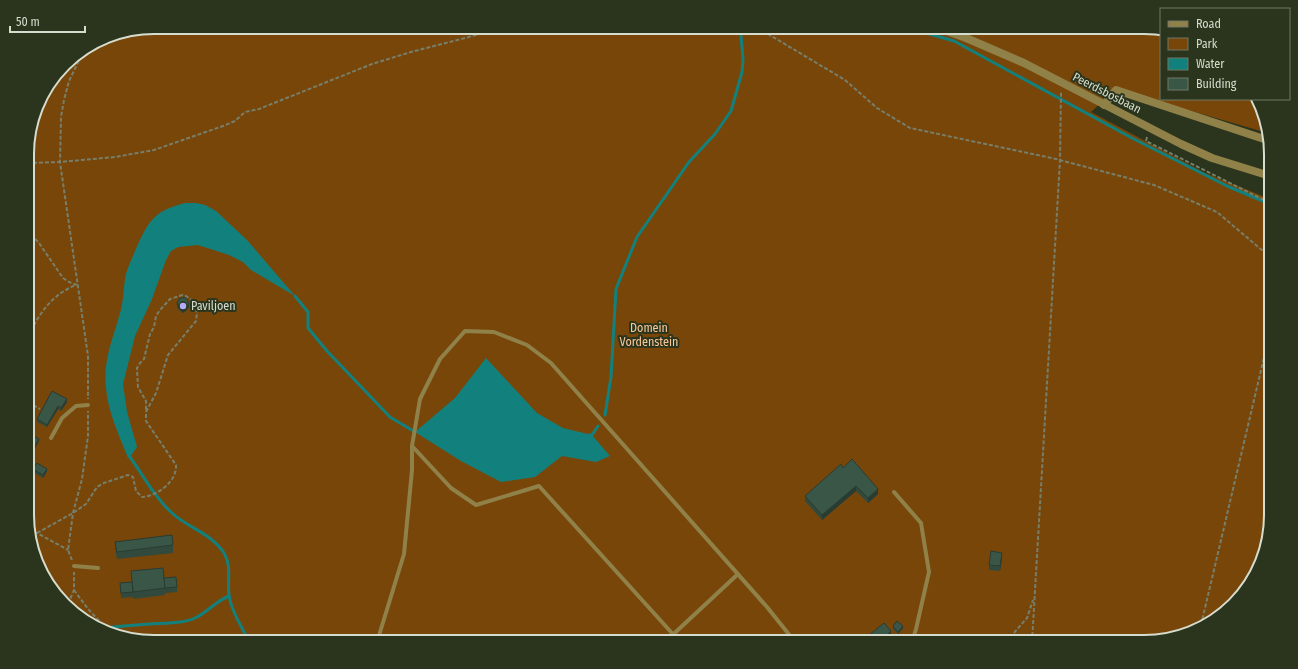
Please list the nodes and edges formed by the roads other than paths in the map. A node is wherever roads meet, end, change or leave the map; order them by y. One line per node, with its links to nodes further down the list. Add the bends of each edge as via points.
1 (955, 34): 2 (street, Peerdsbosbaan, via 1024,63)
2 (1104, 105): 3 (street, via 1116,90); 4 (street, Peerdsbosbaan, via 1212,158)
3 (1263, 139)
4 (1264, 174)
5 (88, 405): 6 (lane, via 76,406 62,418)
6 (51, 438)
7 (412, 446): 11 (lane, via 420,399 440,359 465,331 494,332 527,345 551,363); 12 (lane, via 451,488 476,505 539,486); 13 (lane, via 404,554)
8 (894, 492): 15 (lane, via 921,523 929,572)
9 (74, 566): 10 (lane)
10 (98, 568)
11 (738, 574): 12 (lane); 14 (lane)
12 (673, 634)
13 (379, 635)
14 (789, 635)
15 (914, 635)

